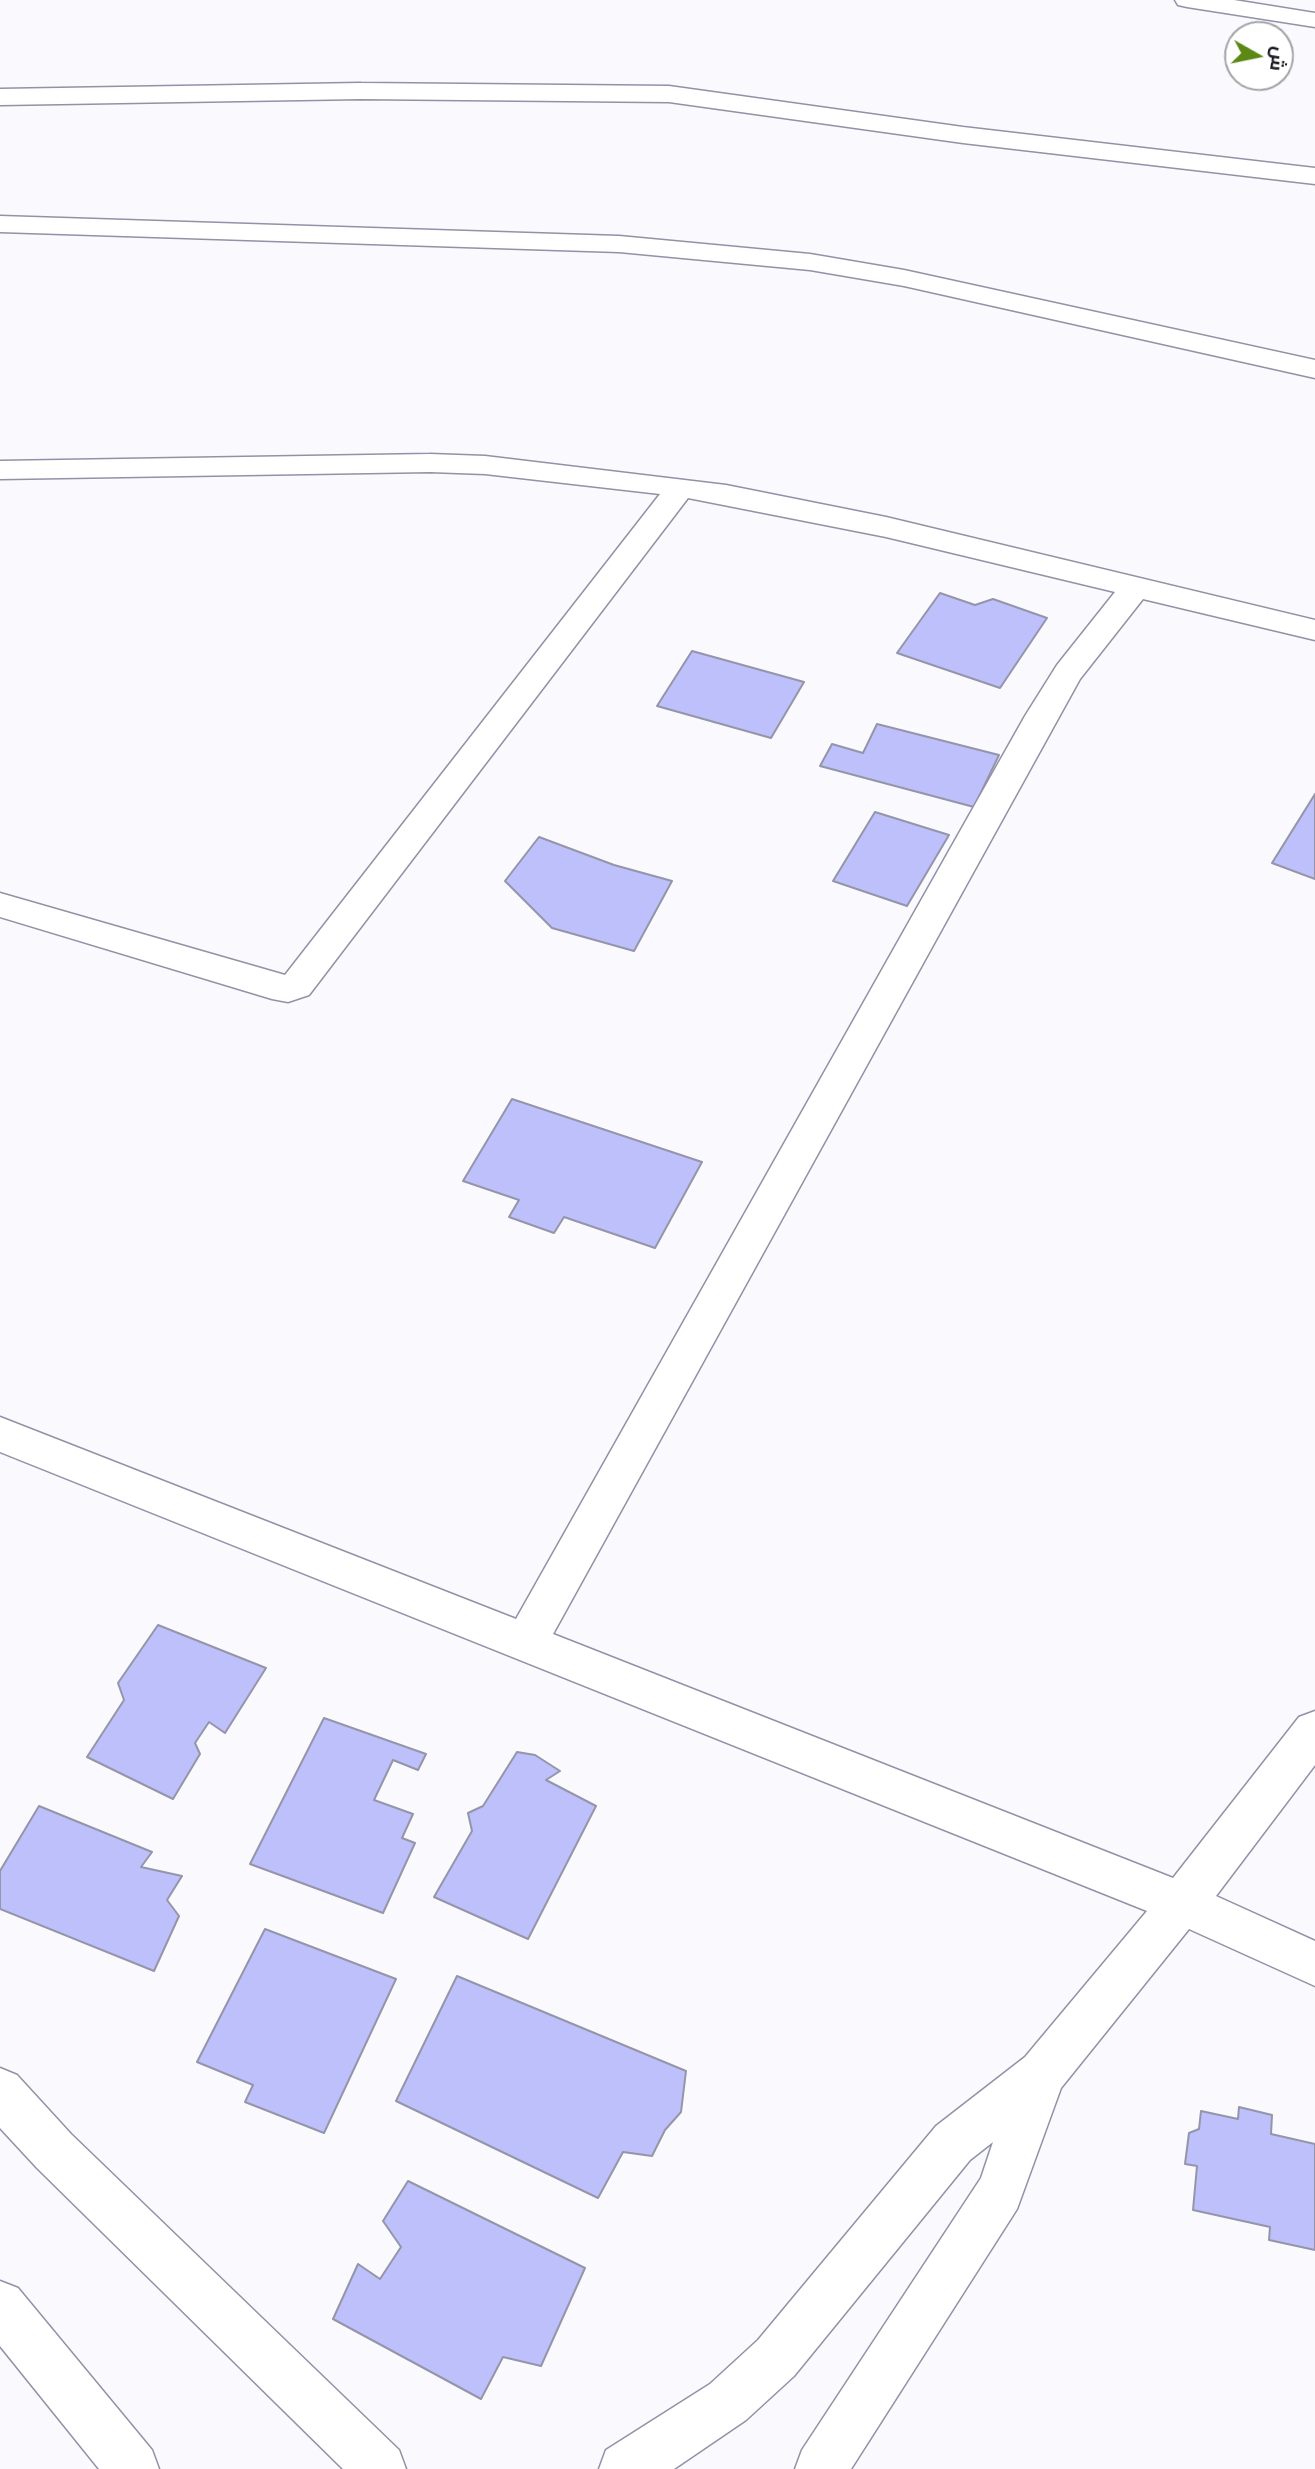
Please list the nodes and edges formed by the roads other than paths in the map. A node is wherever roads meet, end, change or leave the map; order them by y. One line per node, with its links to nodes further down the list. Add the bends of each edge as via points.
1 (1186, 0): 2 (street)
2 (1315, 20)
3 (0, 97): 4 (street, via 362,91 669,94 963,135)
4 (1315, 176)
5 (0, 224): 6 (street, via 712,251 894,276)
6 (1315, 369)
7 (0, 470): 8 (street, via 444,464)
8 (681, 488): 9 (street, via 886,527); 11 (street, via 296,986 272,986)
9 (1135, 588): 10 (street); 13 (street, via 1068,672 1041,716)
10 (1315, 630)
11 (0, 905)
12 (0, 1434): 13 (street)
13 (526, 1641): 15 (street)
14 (1315, 1731): 15 (street)
15 (1182, 1903): 16 (street); 17 (street)
16 (1315, 1964)
17 (1042, 2074): 22 (street, via 953,2143 776,2358 728,2402); 23 (street, via 1000,2192)
18 (0, 2092): 21 (street, via 54,2151)
19 (0, 2306): 20 (street)
20 (133, 2469)
21 (380, 2469)
22 (625, 2469)
23 (821, 2469)

